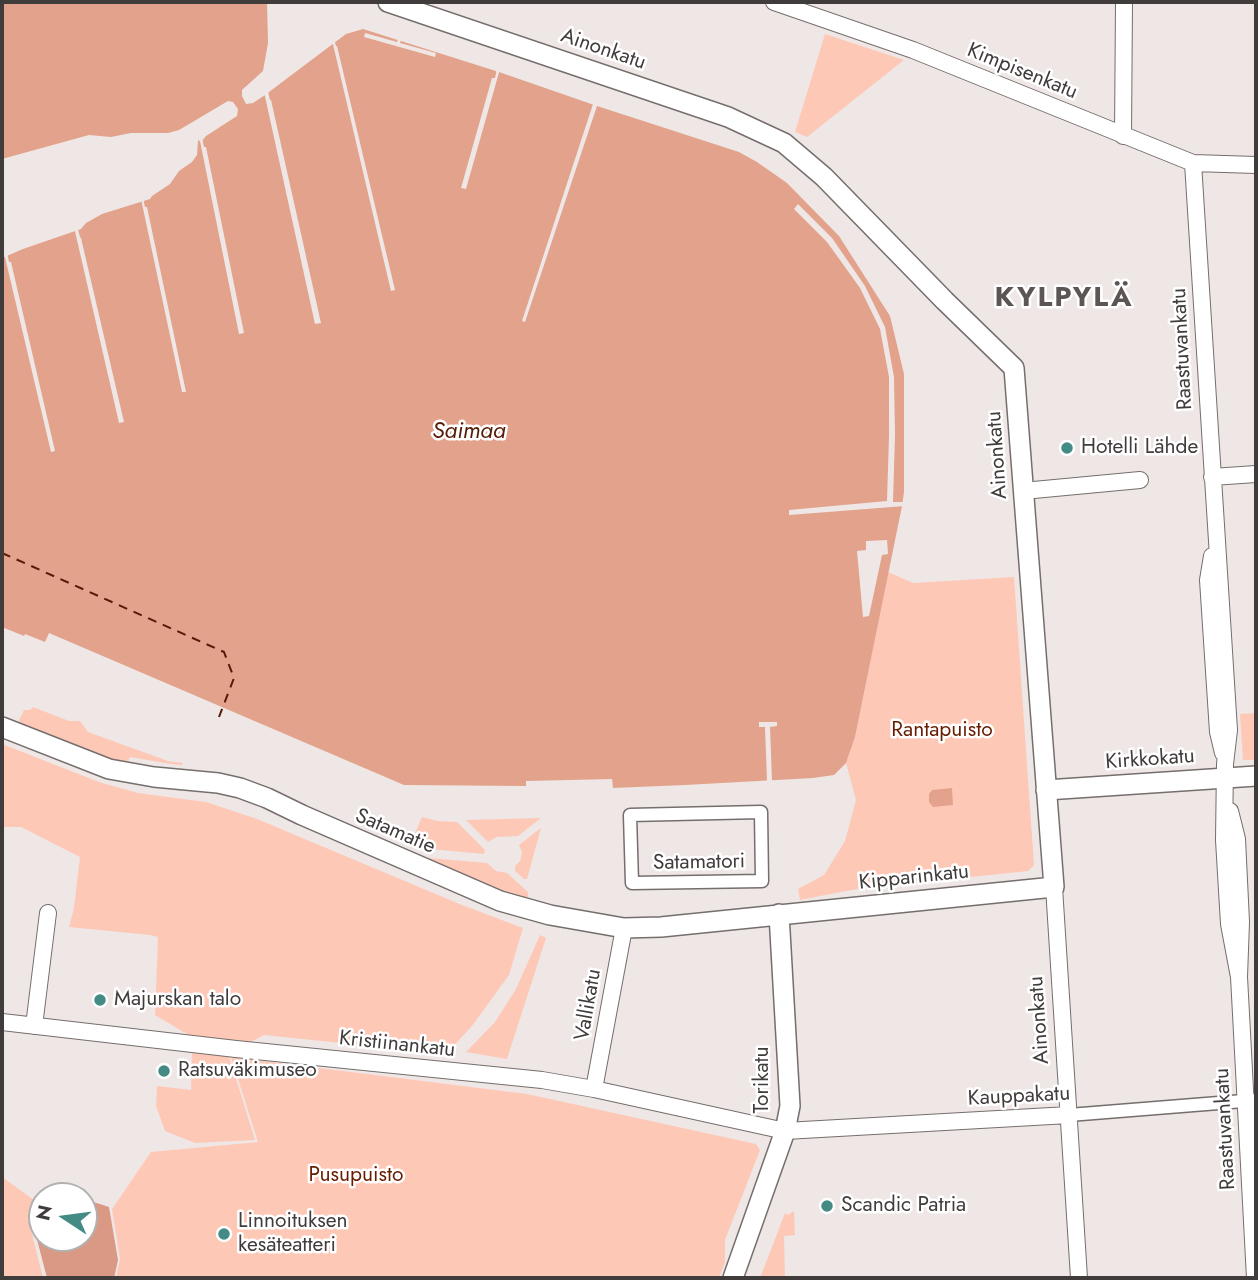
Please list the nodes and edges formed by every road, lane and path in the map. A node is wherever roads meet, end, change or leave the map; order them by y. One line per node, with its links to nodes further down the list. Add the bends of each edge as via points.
1 (388, 2): 4 (street, Ainonkatu)
2 (774, 2): 5 (street, Kimpisenkatu, via 915,51)
3 (1124, 2): 5 (street)
4 (411, 6): 11 (street, Ainonkatu, via 729,117 799,154 1014,368)
5 (1123, 136): 6 (street, Kimpisenkatu)
6 (1193, 163): 7 (street, Kimpisenkatu); 9 (street, Raastuvankatu)
7 (1256, 165)
8 (1256, 474): 9 (street)
9 (1212, 477): 14 (street, Raastuvankatu, via 1229,730)
10 (1140, 480): 11 (street)
11 (1023, 491): 15 (street, Ainonkatu)
12 (2, 727): 20 (street, Satamatie, via 109,769 240,788 500,901)
13 (1256, 776): 14 (street, Kirkkokatu)
14 (1226, 778): 15 (street, Kirkkokatu); 24 (street, Raastuvankatu, via 1237,839 1239,977)
15 (1046, 790): 17 (street, Ainonkatu)
16 (631, 815): 16 (street, Satamatori, via 632,883 762,881 761,813)
17 (1054, 887): 19 (street, Kipparinkatu); 25 (street, Ainonkatu)
18 (48, 914): 22 (street)
19 (779, 914): 20 (street, Satamatie); 26 (street, Torikatu, via 790,1106)
20 (624, 928): 23 (street, Vallikatu)
21 (2, 1022): 22 (street, Kristiinankatu)
22 (34, 1026): 23 (street, Kristiinankatu)
23 (594, 1089): 26 (street, Kristiinankatu)
24 (1251, 1101): 25 (street, Kauppakatu); 29 (street, Raastuvankatu)
25 (1069, 1115): 26 (street, Kauppakatu); 28 (street, Ainonkatu)
26 (785, 1131): 27 (street, Torikatu)
27 (733, 1278)
28 (1079, 1278)
29 (1255, 1278)

